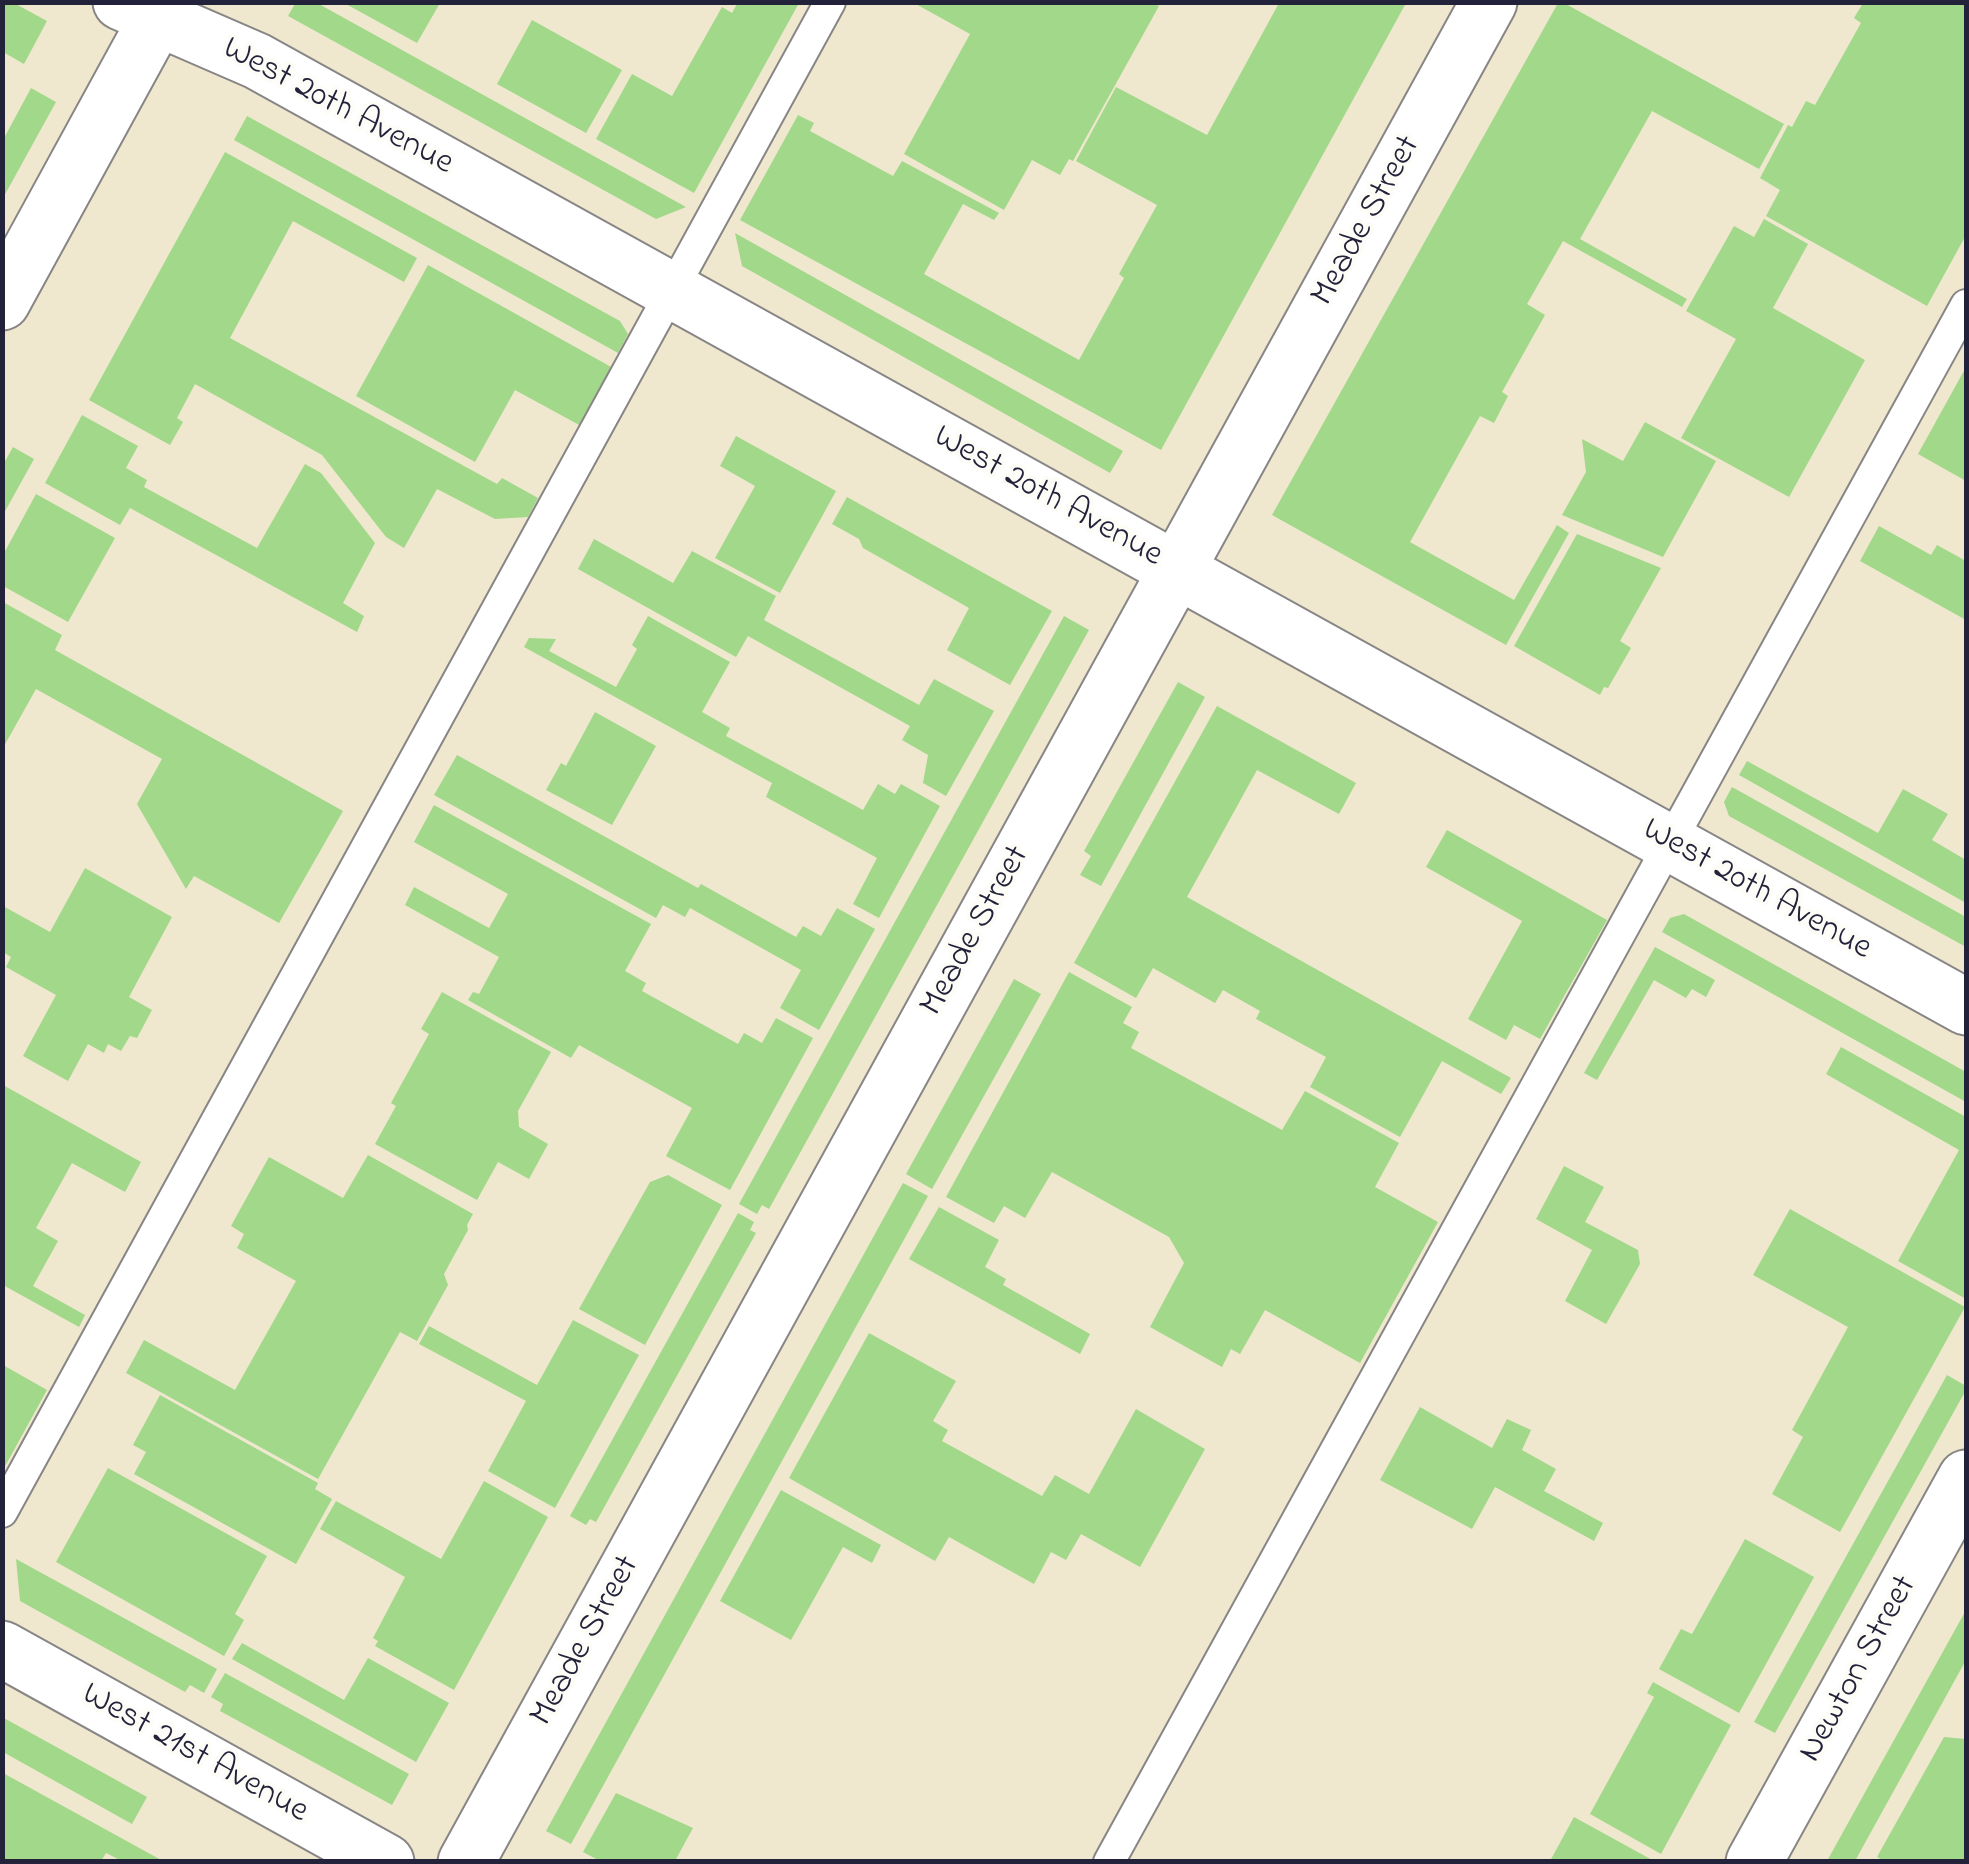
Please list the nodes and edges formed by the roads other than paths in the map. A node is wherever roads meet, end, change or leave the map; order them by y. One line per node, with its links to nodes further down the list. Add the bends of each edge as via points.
1 (830, 2): 4 (lane)
2 (1489, 2): 7 (street, Meade Street)
3 (148, 8): 4 (street, West 20th Avenue); 5 (street)
4 (672, 290): 7 (street, West 20th Avenue); 11 (lane)
5 (2, 302)
6 (1966, 305): 8 (lane)
7 (1176, 570): 8 (street, West 20th Avenue); 14 (street, Meade Street)
8 (1670, 843): 9 (street, West 20th Avenue); 15 (lane)
9 (1966, 1008)
10 (1966, 1478): 16 (street, Newton Street)
11 (2, 1512)
12 (2, 1649): 13 (street, West 21st Avenue)
13 (386, 1862)
14 (466, 1862)
15 (1108, 1862)
16 (1754, 1862)

